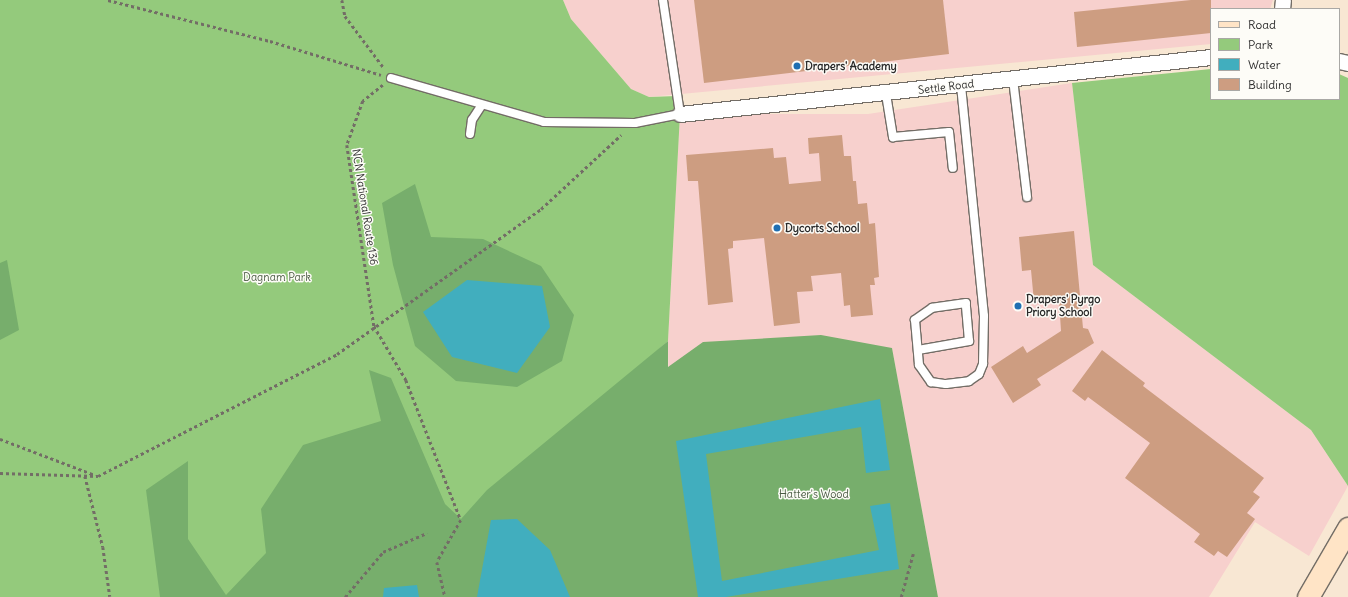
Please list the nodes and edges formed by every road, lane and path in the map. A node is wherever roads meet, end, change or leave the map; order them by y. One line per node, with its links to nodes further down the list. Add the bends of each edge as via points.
1 (108, 0): 5 (path, via 270,41)
2 (342, 0): 5 (path, via 345,16)
3 (663, 0): 10 (lane)
4 (1210, 57): 6 (street, Settle Road)
5 (391, 78): 9 (lane); 25 (path, NCN National Route 136, via 363,101 347,145 374,326 406,380 461,520 437,562)
6 (1013, 79): 7 (street, Settle Road); 14 (lane)
7 (961, 85): 8 (street, Settle Road); 15 (lane, via 984,316 983,364 979,374 969,381 931,382 924,376)
8 (886, 94): 10 (street, Settle Road); 13 (lane, via 893,137 949,132)
9 (481, 106): 11 (lane, via 544,122); 12 (lane, via 472,120)
10 (680, 114): 11 (lane)
11 (635, 123): 19 (path, via 541,209 337,354)
12 (470, 134)
13 (952, 168)
14 (1027, 197)
15 (918, 350): 15 (lane, via 969,341 966,303 932,308 915,320)
16 (0, 439): 19 (path)
17 (0, 473): 18 (path)
18 (85, 476): 19 (path); 23 (path, via 103,547)
19 (98, 476)
20 (1348, 528): 27 (street)
21 (427, 533): 24 (path, via 383,552)
22 (913, 554): 26 (path)
23 (110, 597)
24 (345, 597)
25 (445, 597)
26 (901, 597)
27 (1308, 597)

